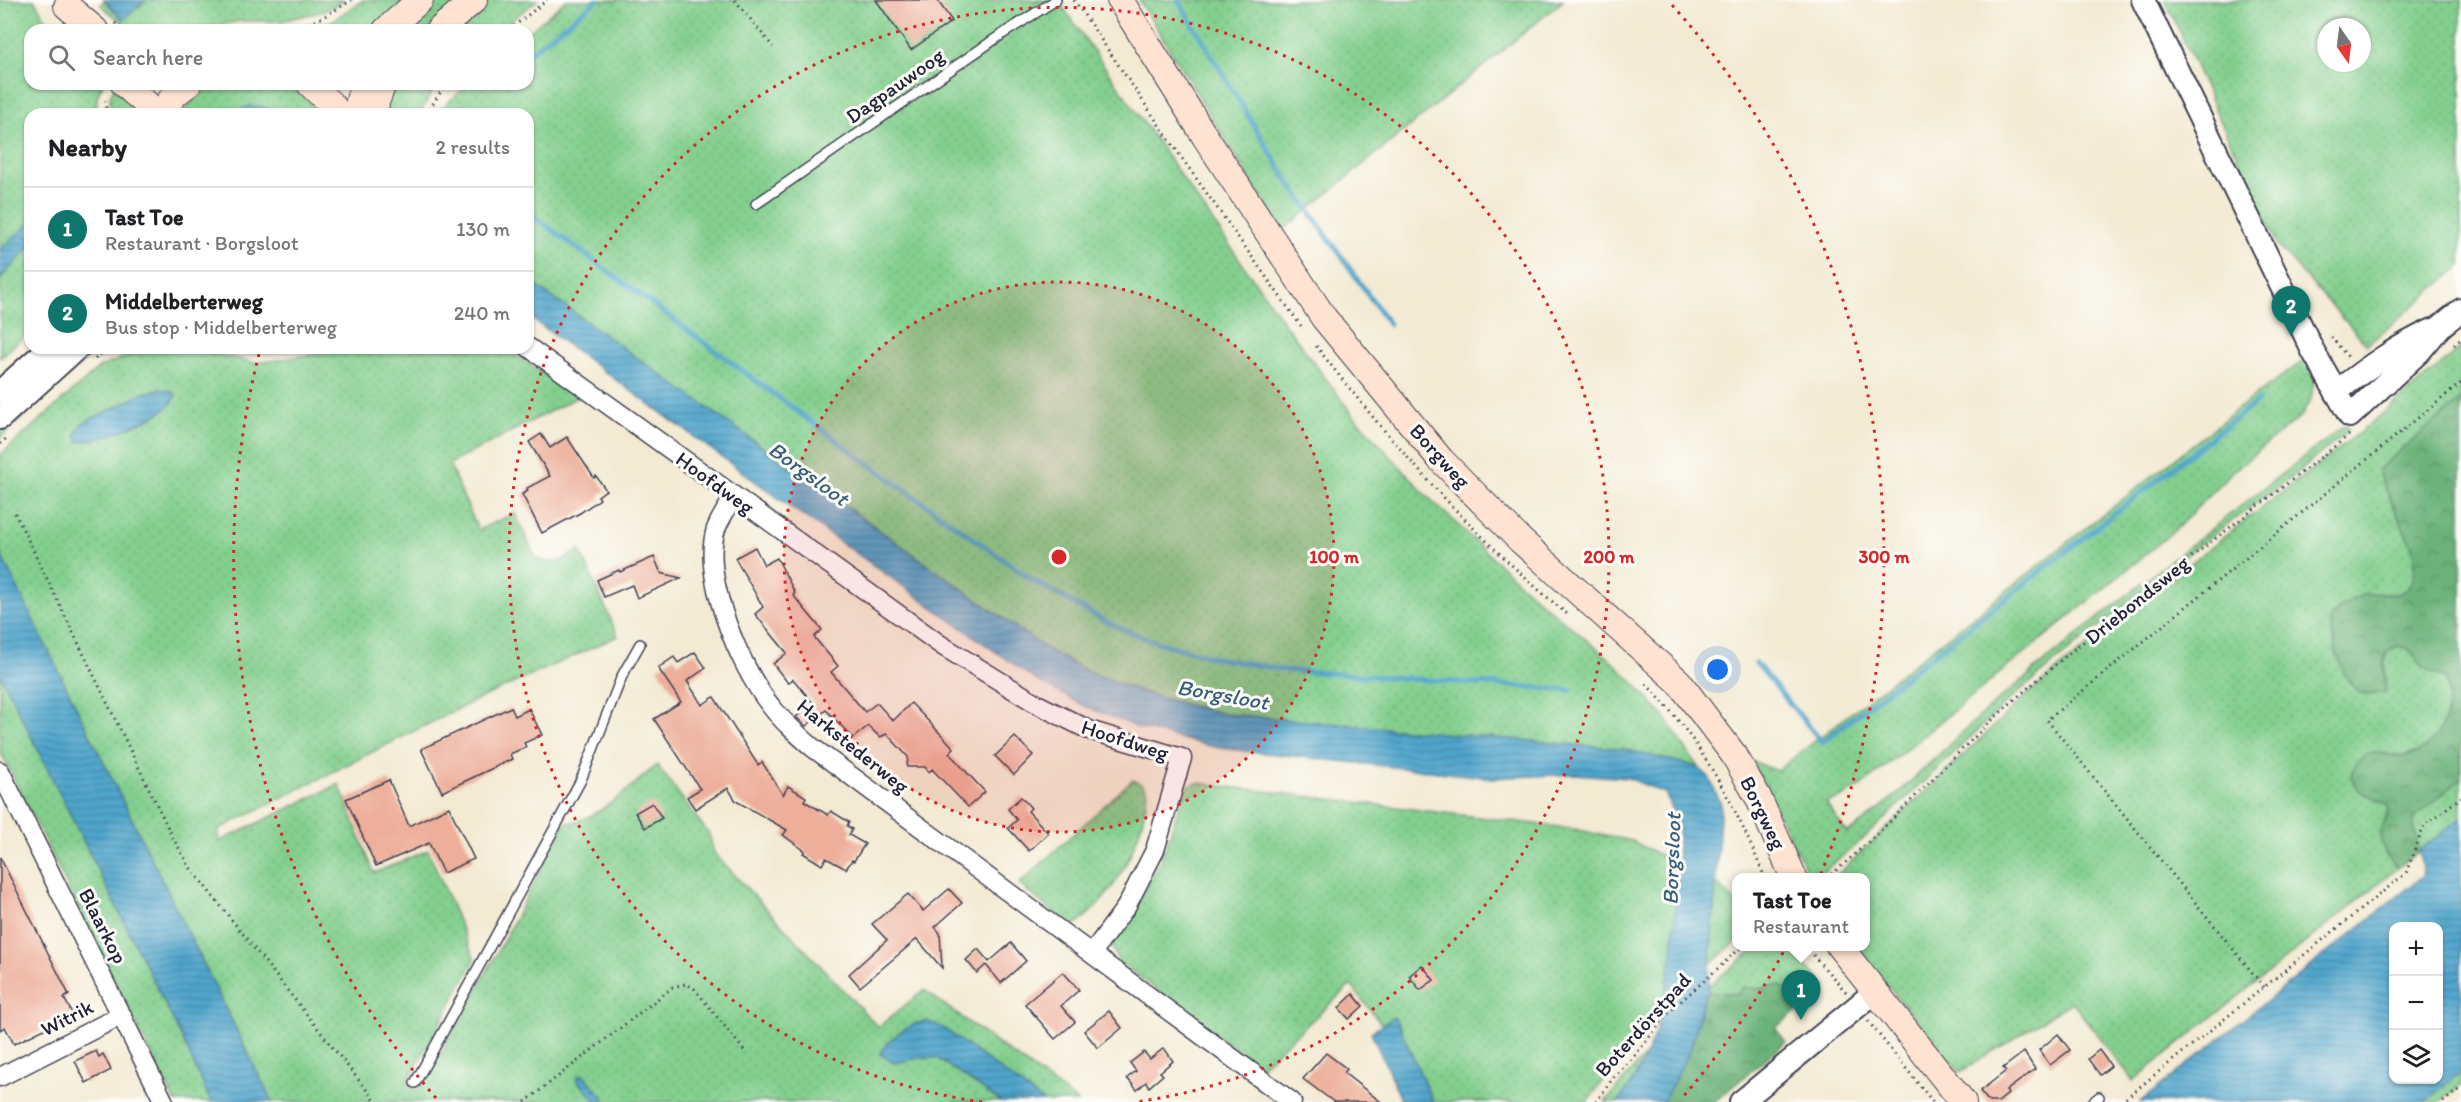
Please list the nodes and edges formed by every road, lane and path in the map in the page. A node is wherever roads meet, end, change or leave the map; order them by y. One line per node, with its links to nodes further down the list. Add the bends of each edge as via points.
1 (351, 0): 12 (path)
2 (420, 0): 13 (main road)
3 (474, 0): 14 (main road)
4 (547, 0): 15 (path)
5 (735, 0): 16 (path)
6 (1056, 0): 31 (lane, Dagpauwoog)
7 (1120, 0): 51 (main road, Borgweg, via 1324,318 1441,460 1520,540 1679,682 1734,755 1758,797)
8 (2143, 0): 43 (street)
9 (65, 3): 10 (main road); 11 (main road)
10 (77, 24)
11 (88, 24)
12 (302, 24)
13 (393, 24)
14 (446, 24)
15 (517, 24)
16 (773, 47)
17 (131, 90): 24 (main road)
18 (180, 90): 25 (main road)
19 (324, 90): 26 (main road)
20 (327, 90): 27 (main road)
21 (366, 90): 28 (main road, via 360,96)
22 (381, 90): 29 (main road)
23 (442, 90): 30 (path)
24 (152, 108)
25 (164, 108)
26 (334, 108)
27 (349, 108)
28 (357, 108)
29 (376, 108)
30 (430, 108)
31 (756, 204)
32 (2461, 310): 33 (street)
33 (2440, 327): 40 (street, via 2408,341); 45 (street)
34 (2326, 332): 40 (path)
35 (2461, 339): 36 (path)
36 (2452, 346)
37 (534, 350): 46 (street, Hoofdweg)
38 (42, 354): 42 (street)
39 (70, 354): 44 (street)
40 (2362, 372): 43 (street)
41 (2461, 383): 57 (path, via 2047,720)
42 (0, 392)
43 (2336, 392): 45 (street)
44 (0, 418)
45 (2353, 423): 52 (path, Driebondsweg, via 2269,499 2021,694)
46 (734, 497): 56 (street, Harkstederweg, via 716,528 714,572 725,619 769,704 812,747); 56 (street, Hoofdweg, via 941,645 1037,704 1089,730 1182,758 1155,850 1126,907)
47 (15, 513): 65 (path, via 189,866)
48 (640, 644): 62 (lane, via 622,676 581,780)
49 (0, 771): 59 (street, Blaarkop)
50 (2461, 797): 57 (path, via 2424,826 2406,873)
51 (1792, 873)
52 (1833, 873)
53 (1737, 951): 68 (path, Boterdörstpad, via 1671,1010)
54 (1811, 951): 58 (path)
55 (1842, 951): 58 (main road)
56 (1092, 953): 67 (street, Harkstederweg)
57 (2264, 987): 72 (path)
58 (1866, 999): 69 (street); 70 (path); 71 (main road)
59 (122, 1015): 61 (street, Witrik); 64 (street, Blaarkop)
60 (747, 1054): 66 (path, via 693,987 685,984 673,987)
61 (0, 1077)
62 (415, 1083)
63 (2461, 1088): 73 (path)
64 (164, 1102)
65 (376, 1102)
66 (525, 1102)
67 (1292, 1102)
68 (1596, 1102)
69 (1741, 1102)
70 (1933, 1102)
71 (1963, 1102)
72 (2121, 1102)
73 (2443, 1102)

